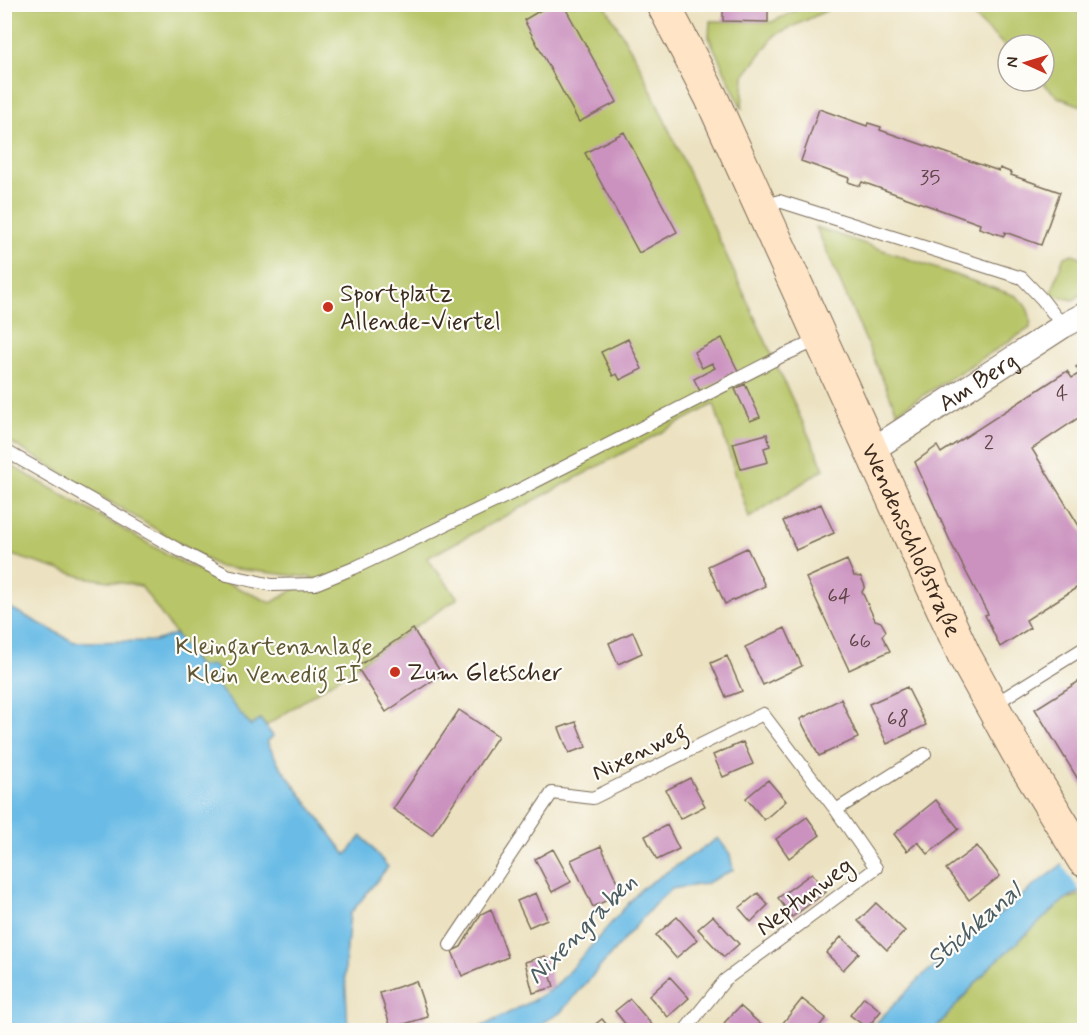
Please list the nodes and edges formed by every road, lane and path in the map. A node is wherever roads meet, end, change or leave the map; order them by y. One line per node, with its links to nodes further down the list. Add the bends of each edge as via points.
1 (663, 4): 2 (street, Wendenschloßstraße)
2 (762, 208): 4 (lane, via 779,201 1022,278); 5 (street, Wendenschloßstraße)
3 (1084, 315): 4 (street, Am Berg)
4 (1063, 326): 7 (street, Am Berg)
5 (821, 339): 6 (lane, via 515,492 315,584 272,585 227,575); 7 (street, Wendenschloßstraße)
6 (4, 450)
7 (872, 450): 9 (street, Wendenschloßstraße, via 964,655)
8 (1084, 648): 9 (lane)
9 (992, 706): 12 (street, Wendenschloßstraße)
10 (925, 754): 11 (lane)
11 (836, 810): 13 (lane, Nixenweg, via 763,714 593,798 552,793); 14 (lane, Neptunweg, via 876,868 725,980)
12 (1084, 860)
13 (450, 945)
14 (685, 1030)

